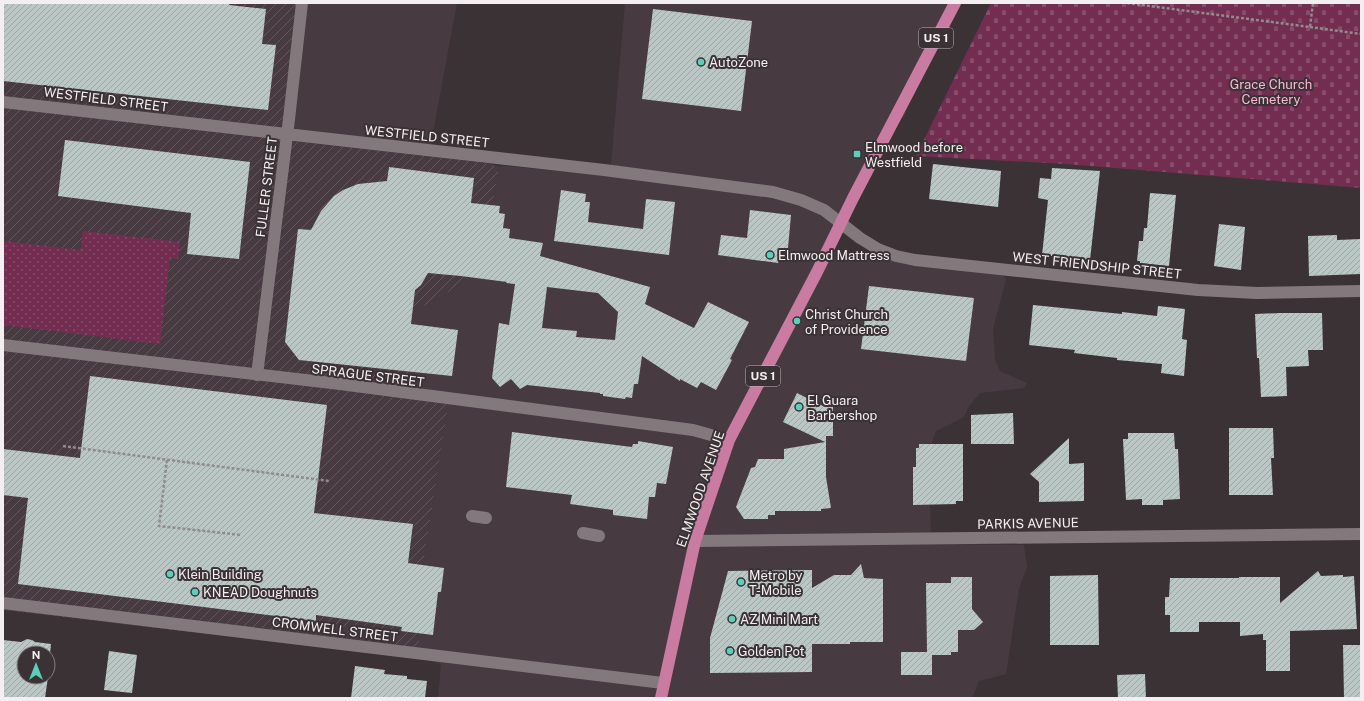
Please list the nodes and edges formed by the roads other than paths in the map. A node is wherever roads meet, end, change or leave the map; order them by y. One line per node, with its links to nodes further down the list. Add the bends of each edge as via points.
1 (302, 3): 4 (street, FULLER STREET)
2 (955, 3): 5 (main road, ELMWOOD AVENUE / US 1)
3 (3, 102): 4 (street, WESTFIELD STREET)
4 (287, 135): 5 (street, WESTFIELD STREET, via 604,170 773,192 824,210); 8 (street, FULLER STREET)
5 (842, 223): 6 (street, WEST FRIENDSHIP STREET, via 878,250 915,260 1198,290 1257,293); 9 (main road, ELMWOOD AVENUE / US 1)
6 (1361, 291)
7 (3, 344): 8 (street, SPRAGUE STREET)
8 (257, 375): 9 (street, SPRAGUE STREET, via 693,430)
9 (729, 440): 15 (main road, ELMWOOD AVENUE / US 1)
10 (472, 516): 11 (street)
11 (486, 518)
12 (584, 533): 14 (street)
13 (1361, 534): 15 (street, PARKIS AVENUE)
14 (599, 536)
15 (695, 541): 17 (main road, ELMWOOD AVENUE / US 1)
16 (3, 603): 17 (street, CROMWELL STREET)
17 (663, 683): 18 (main road, ELMWOOD AVENUE / US 1)
18 (661, 698)

